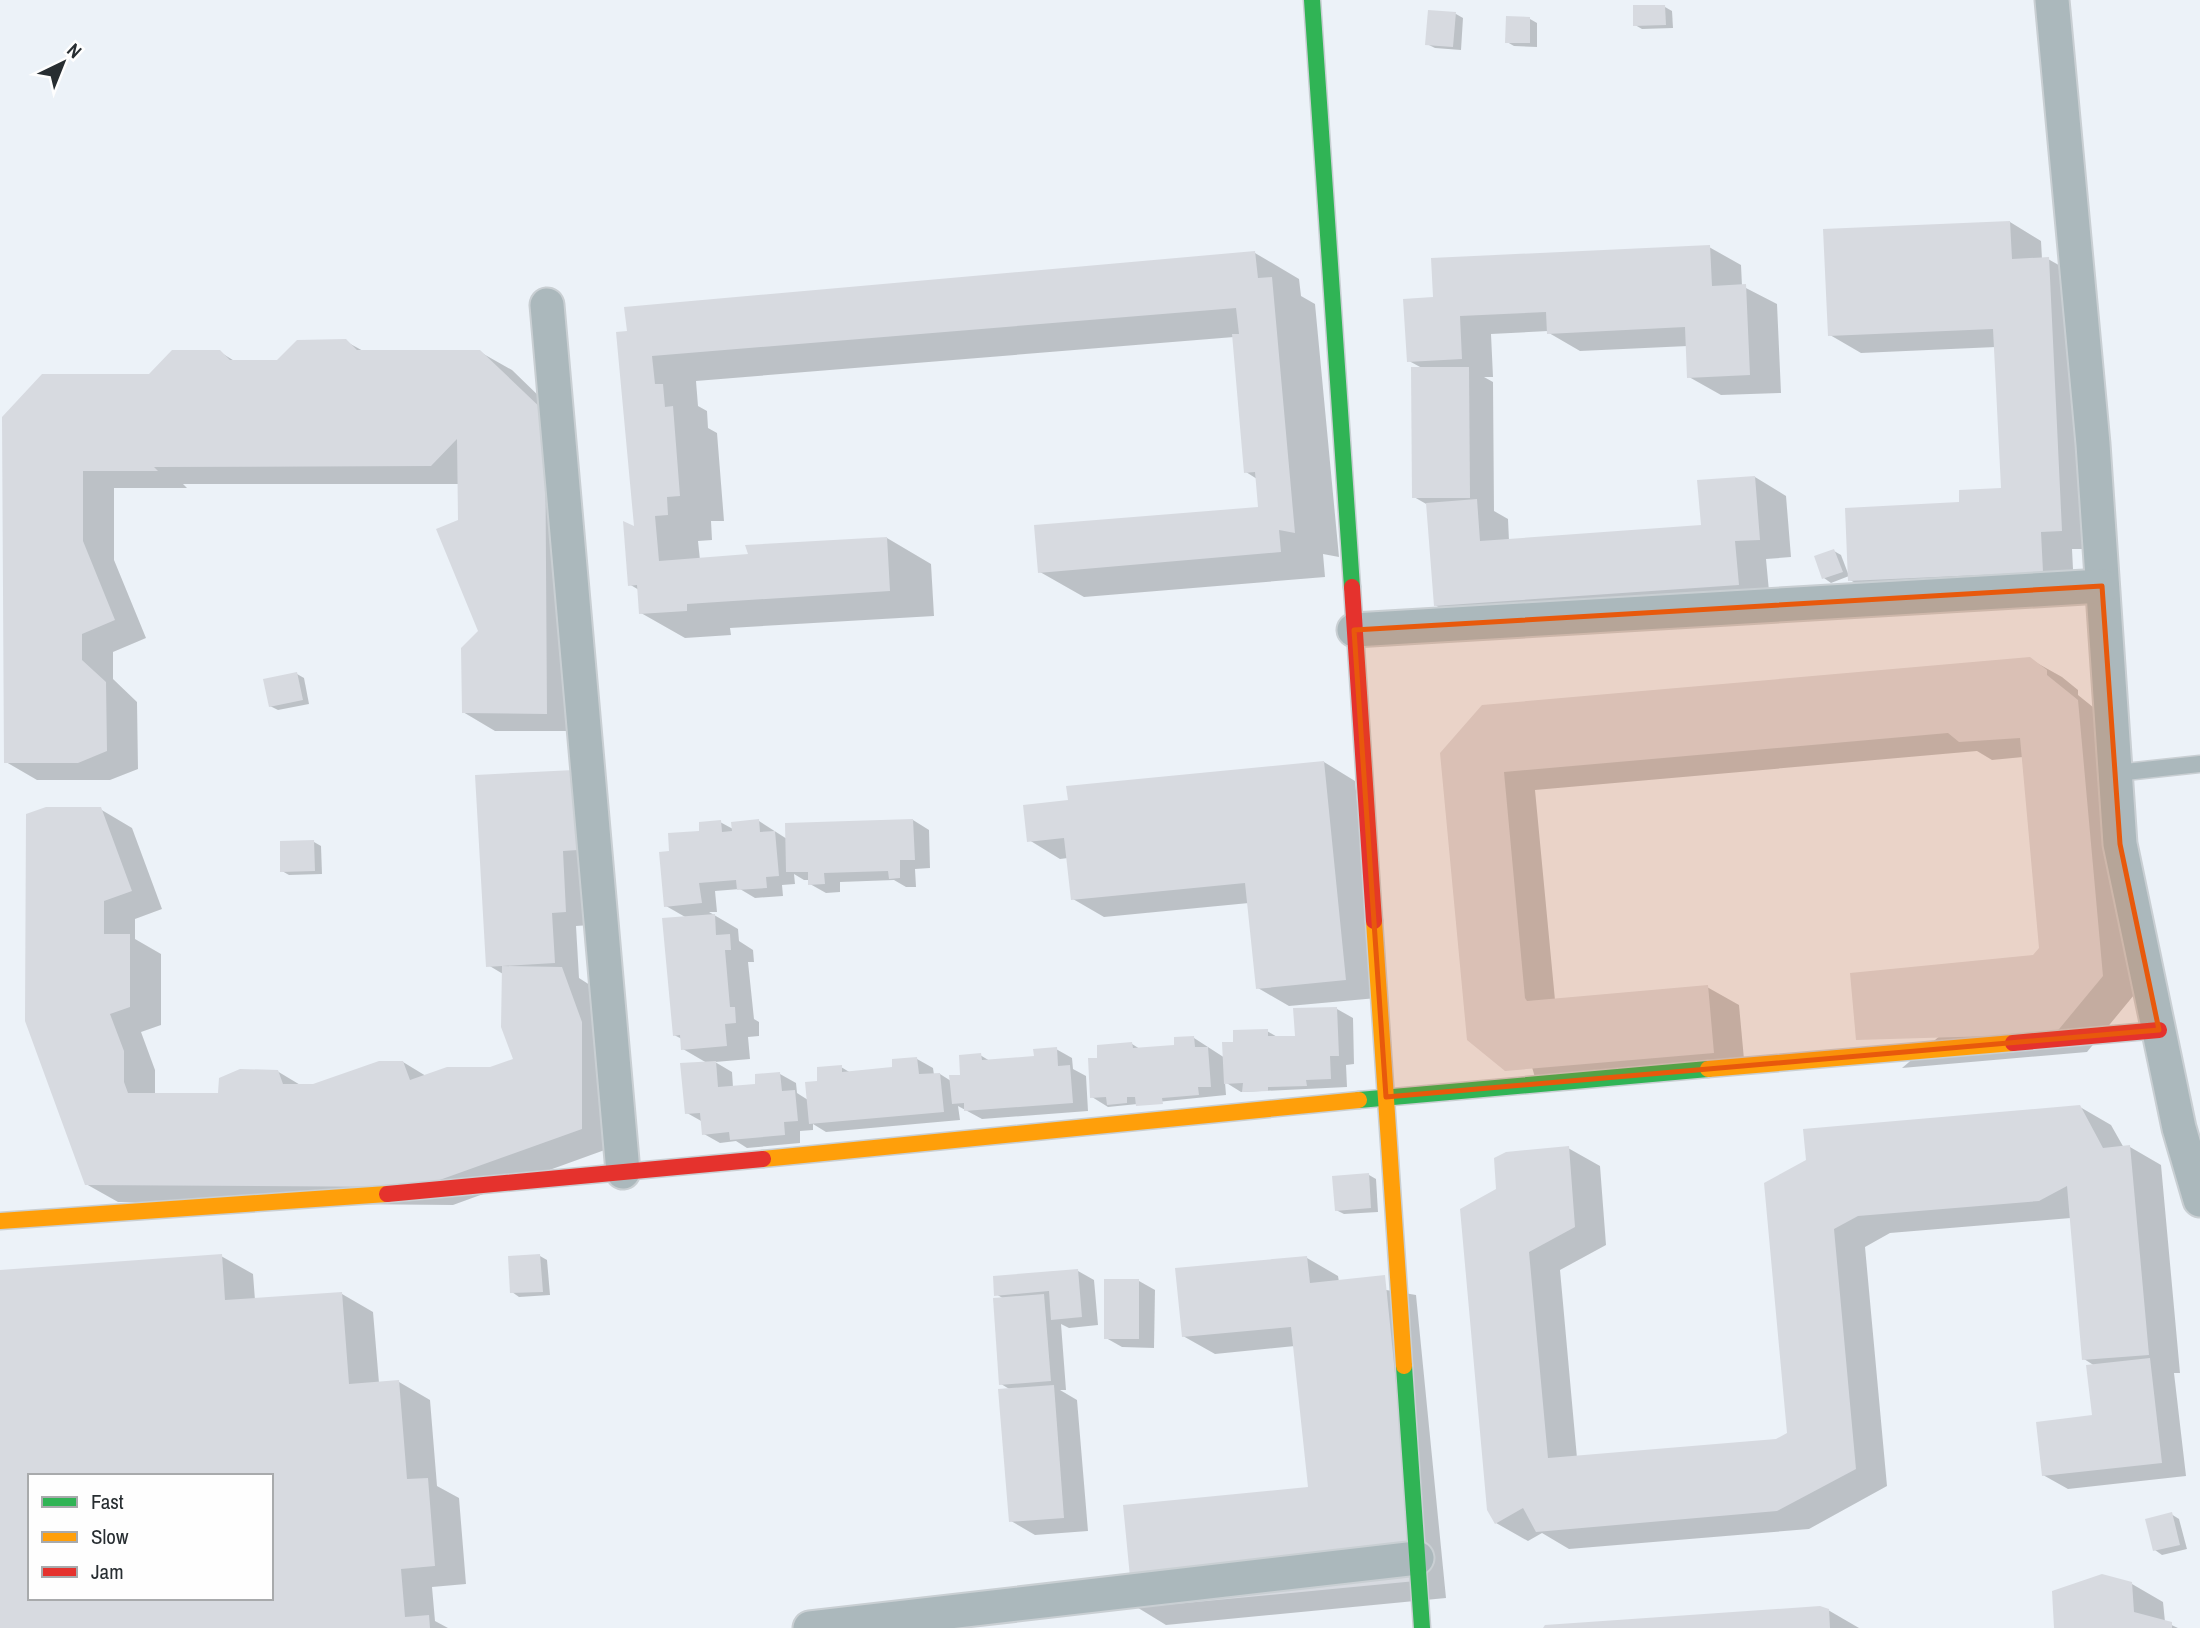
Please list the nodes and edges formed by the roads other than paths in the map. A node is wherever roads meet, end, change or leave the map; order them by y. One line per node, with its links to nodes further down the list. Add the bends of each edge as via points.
1 (1312, 0): 5 (street)
2 (2052, 0): 4 (street)
3 (547, 305): 10 (street)
4 (2102, 586): 5 (street); 7 (street)
5 (1354, 630): 9 (street)
6 (2200, 764): 7 (lane)
7 (2116, 773): 8 (street, via 2120,844)
8 (2159, 1030): 9 (street); 11 (street, via 2179,1128)
9 (1386, 1097): 10 (street); 13 (street)
10 (623, 1172): 12 (street, via 449,1190)
11 (2200, 1200)
12 (0, 1221)
13 (1417, 1558): 14 (street); 15 (street)
14 (810, 1628)
15 (1422, 1628)

